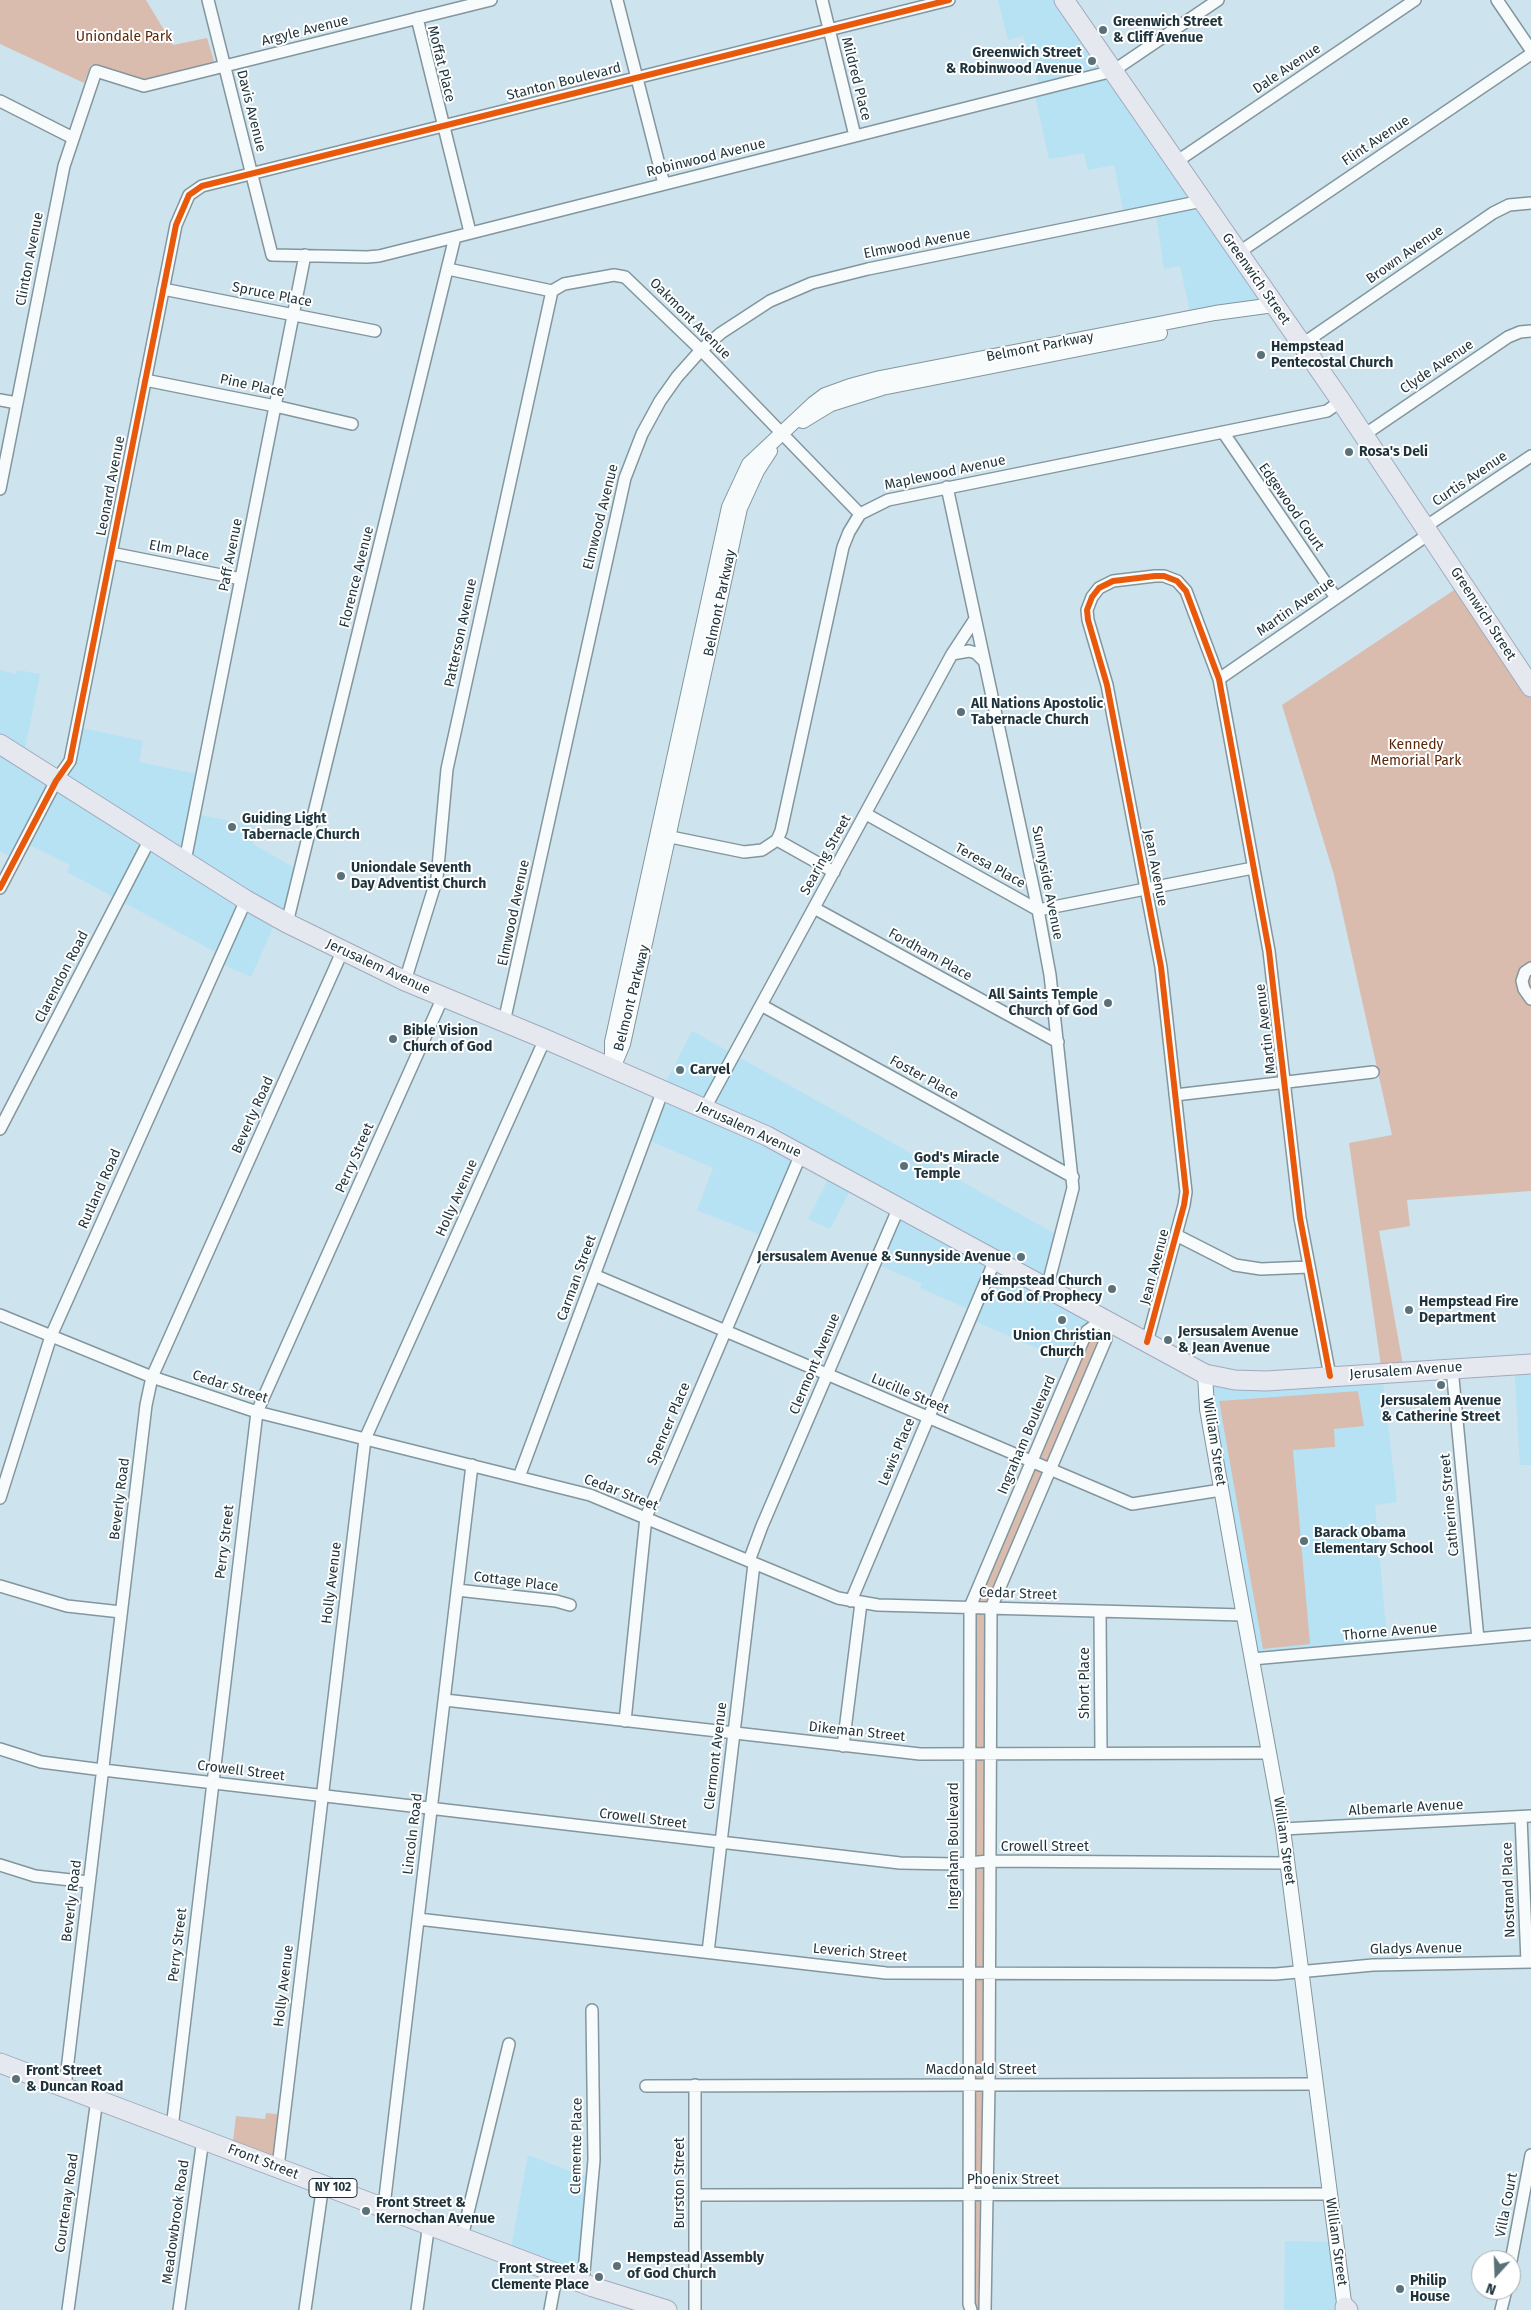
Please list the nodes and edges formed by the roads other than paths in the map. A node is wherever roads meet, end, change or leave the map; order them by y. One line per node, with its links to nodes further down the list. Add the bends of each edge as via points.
1 (208, 0): 13 (street, Davis Avenue)
2 (491, 0): 10 (street, Argyle Avenue)
3 (617, 0): 15 (street)
4 (822, 0): 11 (street, Mildred Place)
5 (949, 0): 11 (street, Stanton Boulevard)
6 (1064, 0): 14 (main road, Greenwich Street)
7 (1415, 0): 21 (street, Dale Avenue)
8 (1497, 0): 12 (street)
9 (1210, 2): 14 (street, Robinwood Avenue)
10 (417, 18): 13 (street, Argyle Avenue); 18 (street, Moffat Place)
11 (829, 29): 15 (street, Stanton Boulevard); 19 (street, Mildred Place)
12 (1531, 52): 29 (street, Flint Avenue)
13 (224, 67): 16 (street, Argyle Avenue, via 144,86); 22 (street, Davis Avenue)
14 (1113, 71): 19 (street, Robinwood Avenue); 21 (main road, Greenwich Street)
15 (636, 77): 18 (street, Stanton Boulevard); 23 (street)
16 (126, 80): 20 (street, Clinton Avenue, via 96,71)
17 (0, 101): 20 (street)
18 (444, 126): 22 (street, Stanton Boulevard); 27 (street, Moffat Place)
19 (855, 136): 23 (street, Robinwood Avenue)
20 (73, 138): 43 (street, Clinton Avenue, via 64,166)
21 (1176, 162): 25 (main road, Greenwich Street)
22 (251, 174): 24 (street, Stanton Boulevard, via 202,186); 30 (street, Davis Avenue, via 272,255)
23 (664, 184): 27 (street, Robinwood Avenue)
24 (189, 195): 32 (street, Leonard Avenue, via 176,225)
25 (1202, 201): 29 (main road, Greenwich Street); 39 (street, Elmwood Avenue, via 812,283 754,310)
26 (1531, 204): 38 (street, Brown Avenue, via 1509,205 1493,213)
27 (470, 232): 28 (street, Robinwood Avenue)
28 (455, 237): 30 (street, Robinwood Avenue, via 379,256); 31 (street, Florence Avenue)
29 (1238, 253): 34 (main road, Greenwich Street)
30 (305, 255): 35 (street, Paff Avenue)
31 (448, 269): 33 (street); 76 (street, Florence Avenue)
32 (163, 289): 35 (street, Spruce Place); 40 (street, Leonard Avenue)
33 (552, 291): 39 (street, Oakmont Avenue, via 564,284 614,275 625,277); 79 (street, Patterson Avenue, via 447,769 437,878)
34 (1265, 307): 38 (main road, Greenwich Street); 47 (street, Belmont Parkway, via 1216,322 1119,336 881,383 830,404)
35 (293, 315): 36 (street, Spruce Place); 44 (street, Paff Avenue)
36 (375, 331)
37 (1531, 331): 48 (street, Clyde Avenue, via 1508,337)
38 (1301, 345): 42 (main road, Greenwich Street)
39 (701, 350): 47 (street, Oakmont Avenue); 83 (street, Elmwood Avenue, via 660,401 624,478)
40 (145, 380): 44 (street, Pine Place); 54 (street, Leonard Avenue)
41 (0, 400): 43 (street)
42 (1340, 401): 46 (street, Maplewood Avenue, via 1327,411); 48 (main road, Greenwich Street)
43 (17, 403): 51 (street, Clinton Avenue)
44 (276, 406): 45 (street, Pine Place); 55 (street, Paff Avenue)
45 (352, 424)
46 (1223, 432): 50 (street, Maplewood Avenue); 56 (street, Edgewood Court)
47 (781, 434): 52 (street, Oakmont Avenue); 65 (street, Belmont Parkway, via 745,496 724,559)
48 (1364, 436): 53 (main road, Greenwich Street)
49 (1531, 456): 53 (street, Curtis Avenue)
50 (948, 487): 52 (street, Maplewood Avenue, via 888,500); 57 (street, Sunnyside Avenue)
51 (0, 488)
52 (860, 514): 67 (street, via 843,546)
53 (1427, 530): 56 (street, Martin Avenue); 61 (main road, Greenwich Street)
54 (111, 553): 55 (street, Elm Place); 63 (street, Leonard Avenue, via 70,762)
55 (241, 578): 68 (street, Paff Avenue)
56 (1336, 598): 60 (street, Martin Avenue)
57 (976, 619): 58 (street, Searing Street); 59 (street, Sunnyside Avenue)
58 (952, 654): 59 (street, via 969,651); 64 (street, Searing Street)
59 (984, 661): 75 (street, Sunnyside Avenue)
60 (1219, 679): 69 (street, Martin Avenue); 72 (street, Jean Avenue, via 1186,591 1177,581 1155,576 1113,581 1099,588 1092,597 1087,610 1088,620 1107,685)
61 (1531, 687)
62 (0, 744): 63 (main road, Jerusalem Avenue)
63 (56, 781): 66 (main road, Jerusalem Avenue); 71 (street, Leonard Avenue)
64 (866, 814): 70 (street, Searing Street); 75 (street, Teresa Place)
65 (664, 836): 67 (street, via 744,852 762,850); 86 (street, Belmont Parkway, via 637,954 624,1044)
66 (150, 839): 68 (main road, Jerusalem Avenue); 92 (street, Clarendon Road)
67 (777, 840): 70 (street)
68 (185, 861): 73 (main road, Jerusalem Avenue)
69 (1254, 868): 72 (street); 88 (street, Martin Avenue, via 1269,951)
70 (834, 872): 74 (street, Searing Street)
71 (0, 888)
72 (1146, 888): 75 (street); 90 (street, Jean Avenue, via 1161,966)
73 (246, 900): 76 (main road, Jerusalem Avenue); 104 (street, Rutland Road)
74 (814, 908): 82 (street, Searing Street); 85 (street, Fordham Place)
75 (1038, 910): 85 (street, Sunnyside Avenue)
76 (287, 924): 77 (main road, Jerusalem Avenue)
77 (342, 952): 79 (main road, Jerusalem Avenue); 111 (street, Beverly Road)
78 (1531, 968): 81 (street, via 1522,980)
79 (405, 981): 80 (main road, Jerusalem Avenue)
80 (443, 997): 83 (main road, Jerusalem Avenue); 112 (street, Perry Street)
81 (1531, 1000)
82 (761, 1006): 91 (street, Searing Street); 94 (street, Foster Place)
83 (504, 1022): 84 (main road, Jerusalem Avenue)
84 (545, 1039): 86 (main road, Jerusalem Avenue); 114 (street, Holly Avenue)
85 (1058, 1042): 94 (street, Sunnyside Avenue)
86 (612, 1068): 89 (main road, Jerusalem Avenue)
87 (1373, 1072): 88 (street)
88 (1284, 1082): 90 (street); 98 (street, Martin Avenue)
89 (663, 1090): 91 (main road, Jerusalem Avenue); 99 (street, Carman Street)
90 (1175, 1095): 96 (street, Jean Avenue, via 1186,1192)
91 (705, 1108): 93 (main road, Jerusalem Avenue)
92 (0, 1129)
93 (801, 1154): 95 (main road, Jerusalem Avenue); 103 (street, Spencer Place)
94 (1073, 1177): 100 (street, Sunnyside Avenue, via 1072,1196)
95 (899, 1207): 97 (main road, Jerusalem Avenue); 109 (street, Clermont Avenue)
96 (1176, 1235): 98 (street, via 1235,1265 1261,1269); 105 (street, Jean Avenue)
97 (995, 1260): 100 (main road, Jerusalem Avenue); 113 (street, Lewis Place)
98 (1309, 1267): 110 (street, Martin Avenue)
99 (594, 1275): 103 (street, Lucille Street); 118 (street, Carman Street)
100 (1048, 1288): 102 (main road, Jerusalem Avenue)
101 (0, 1315): 104 (street, Cedar Street)
102 (1104, 1319): 105 (main road, Jerusalem Avenue); 115 (street, Ingraham Boulevard, via 1087,1331); 117 (street, via 1106,1339)
103 (725, 1331): 109 (street, Lucille Street); 121 (street, Spencer Place)
104 (51, 1336): 111 (street, Cedar Street); 120 (street, Rutland Road)
105 (1147, 1342): 108 (main road, Jerusalem Avenue)
106 (1531, 1364): 107 (main road, Jerusalem Avenue)
107 (1452, 1368): 110 (main road, Jerusalem Avenue); 133 (street, Catherine Street)
108 (1205, 1374): 110 (main road, Jerusalem Avenue, via 1235,1380 1266,1381); 119 (street, William Street)
109 (826, 1375): 113 (street, Lucille Street); 122 (street, Clermont Avenue, via 762,1526)
110 (1330, 1376)
111 (152, 1377): 112 (street, Cedar Street); 129 (street, Beverly Road)
112 (257, 1412): 114 (street, Cedar Street); 145 (street, Perry Street)
113 (928, 1418): 115 (street, Lucille Street); 125 (street, Lewis Place)
114 (365, 1439): 116 (street, Cedar Street); 146 (street, Holly Avenue)
115 (1031, 1461): 117 (street, Lucille Street); 127 (street, Ingraham Boulevard)
116 (472, 1465): 118 (street, Cedar Street); 124 (street, Lincoln Road)
117 (1050, 1469): 119 (street, Lucille Street, via 1132,1504); 128 (street)
118 (519, 1477): 121 (street, Cedar Street, via 590,1495)
119 (1221, 1490): 131 (street, William Street)
120 (0, 1498)
121 (646, 1518): 122 (street, Cedar Street); 136 (street, Spencer Place)
122 (752, 1563): 125 (street, Cedar Street, via 838,1598); 137 (street, Clermont Avenue)
123 (0, 1586): 129 (street, via 68,1606)
124 (458, 1590): 126 (street, Cottage Place); 135 (street, Lincoln Road)
125 (856, 1602): 127 (street, Cedar Street, via 886,1606); 138 (street, Lewis Place)
126 (570, 1605)
127 (970, 1607): 128 (street, Cedar Street); 141 (street, Ingraham Boulevard)
128 (991, 1608): 130 (street, Cedar Street); 142 (street)
129 (122, 1612): 144 (street, Beverly Road)
130 (1100, 1612): 131 (street, Cedar Street); 143 (street, Short Place)
131 (1243, 1616): 134 (street, William Street)
132 (1531, 1634): 133 (street, Thorne Avenue)
133 (1478, 1639): 134 (street, Thorne Avenue)
134 (1252, 1659): 140 (street, William Street)
135 (445, 1700): 136 (street, Dikeman Street); 147 (street, Lincoln Road)
136 (625, 1721): 137 (street, Dikeman Street)
137 (734, 1733): 138 (street, Dikeman Street); 150 (street, Clermont Avenue)
138 (843, 1746): 141 (street, Dikeman Street, via 920,1754)
139 (0, 1749): 144 (street, Crowell Street, via 41,1762)
140 (1269, 1753): 143 (street, Dikeman Street); 149 (street, William Street)
141 (969, 1754): 142 (street, Dikeman Street); 152 (street, Ingraham Boulevard)
142 (989, 1754): 143 (street, Dikeman Street); 151 (street)
143 (1101, 1754)
144 (103, 1770): 145 (street, Crowell Street); 155 (street, Beverly Road)
145 (212, 1783): 146 (street, Crowell Street); 172 (street, Perry Street)
146 (322, 1796): 147 (street, Crowell Street); 175 (street, Holly Avenue)
147 (431, 1809): 150 (street, Crowell Street); 156 (street, Lincoln Road)
148 (1526, 1817): 149 (street, Albemarle Avenue); 158 (street, Nostrand Place)
149 (1283, 1829): 153 (street, William Street)
150 (722, 1843): 152 (street, Crowell Street, via 900,1863); 157 (street, Clermont Avenue)
151 (989, 1861): 152 (street, Crowell Street); 153 (street, Crowell Street); 161 (street)
152 (970, 1863): 160 (street, Ingraham Boulevard)
153 (1287, 1863): 159 (street, William Street)
154 (0, 1865): 155 (street, via 35,1876)
155 (89, 1882): 170 (street, Beverly Road)
156 (418, 1919): 157 (street, Leverich Street); 182 (street, Lincoln Road)
157 (708, 1952): 160 (street, Leverich Street, via 886,1972)
158 (1529, 1962): 159 (street, Gladys Avenue)
159 (1302, 1970): 161 (street, Leverich Street, via 1276,1974); 165 (street, William Street)
160 (970, 1973): 161 (street, Leverich Street); 167 (street, Ingraham Boulevard)
161 (989, 1973): 168 (street)
162 (592, 2010): 187 (street, Clemente Place, via 594,2160)
163 (509, 2044): 184 (street)
164 (0, 2063): 170 (main road, Front Street / NY 102)
165 (1316, 2084): 168 (street, Macdonald Street); 178 (street, William Street)
166 (695, 2085): 167 (street, Macdonald Street); 169 (street, Macdonald Street); 179 (street, Burston Street)
167 (970, 2085): 168 (street, Macdonald Street); 180 (street, Ingraham Boulevard)
168 (989, 2085): 181 (street)
169 (646, 2086)
170 (65, 2087): 171 (main road, Front Street / NY 102)
171 (97, 2099): 172 (main road, Front Street / NY 102); 189 (street, Courtenay Road)
172 (172, 2128): 173 (main road, Front Street / NY 102)
173 (203, 2139): 175 (main road, Front Street / NY 102); 190 (street, Meadowbrook Road)
174 (1531, 2155): 176 (street, Villa Court)
175 (278, 2167): 177 (main road, Front Street / NY 102)
176 (1530, 2170): 185 (street, Villa Court, via 1524,2186)
177 (323, 2184): 182 (main road, Front Street / NY 102); 191 (street)
178 (1330, 2194): 181 (street, Phoenix Street); 188 (street, William Street)
179 (696, 2195): 180 (street, Phoenix Street); 195 (street, Burston Street)
180 (970, 2195): 181 (street, Phoenix Street); 196 (street, Ingraham Boulevard, via 968,2304)
181 (988, 2195): 197 (street)
182 (384, 2206): 183 (main road, Front Street / NY 102)
183 (429, 2223): 184 (main road, Front Street / NY 102); 192 (street)
184 (462, 2237): 186 (main road, Front Street / NY 102)
185 (1513, 2250)
186 (557, 2272): 187 (main road, Front Street / NY 102); 193 (street)
187 (583, 2283): 194 (main road, Front Street / NY 102)
188 (1346, 2309)
189 (68, 2310)
190 (179, 2310)
191 (305, 2310)
192 (417, 2310)
193 (550, 2310)
194 (667, 2310)
195 (695, 2310)
196 (971, 2310)
197 (985, 2310)

